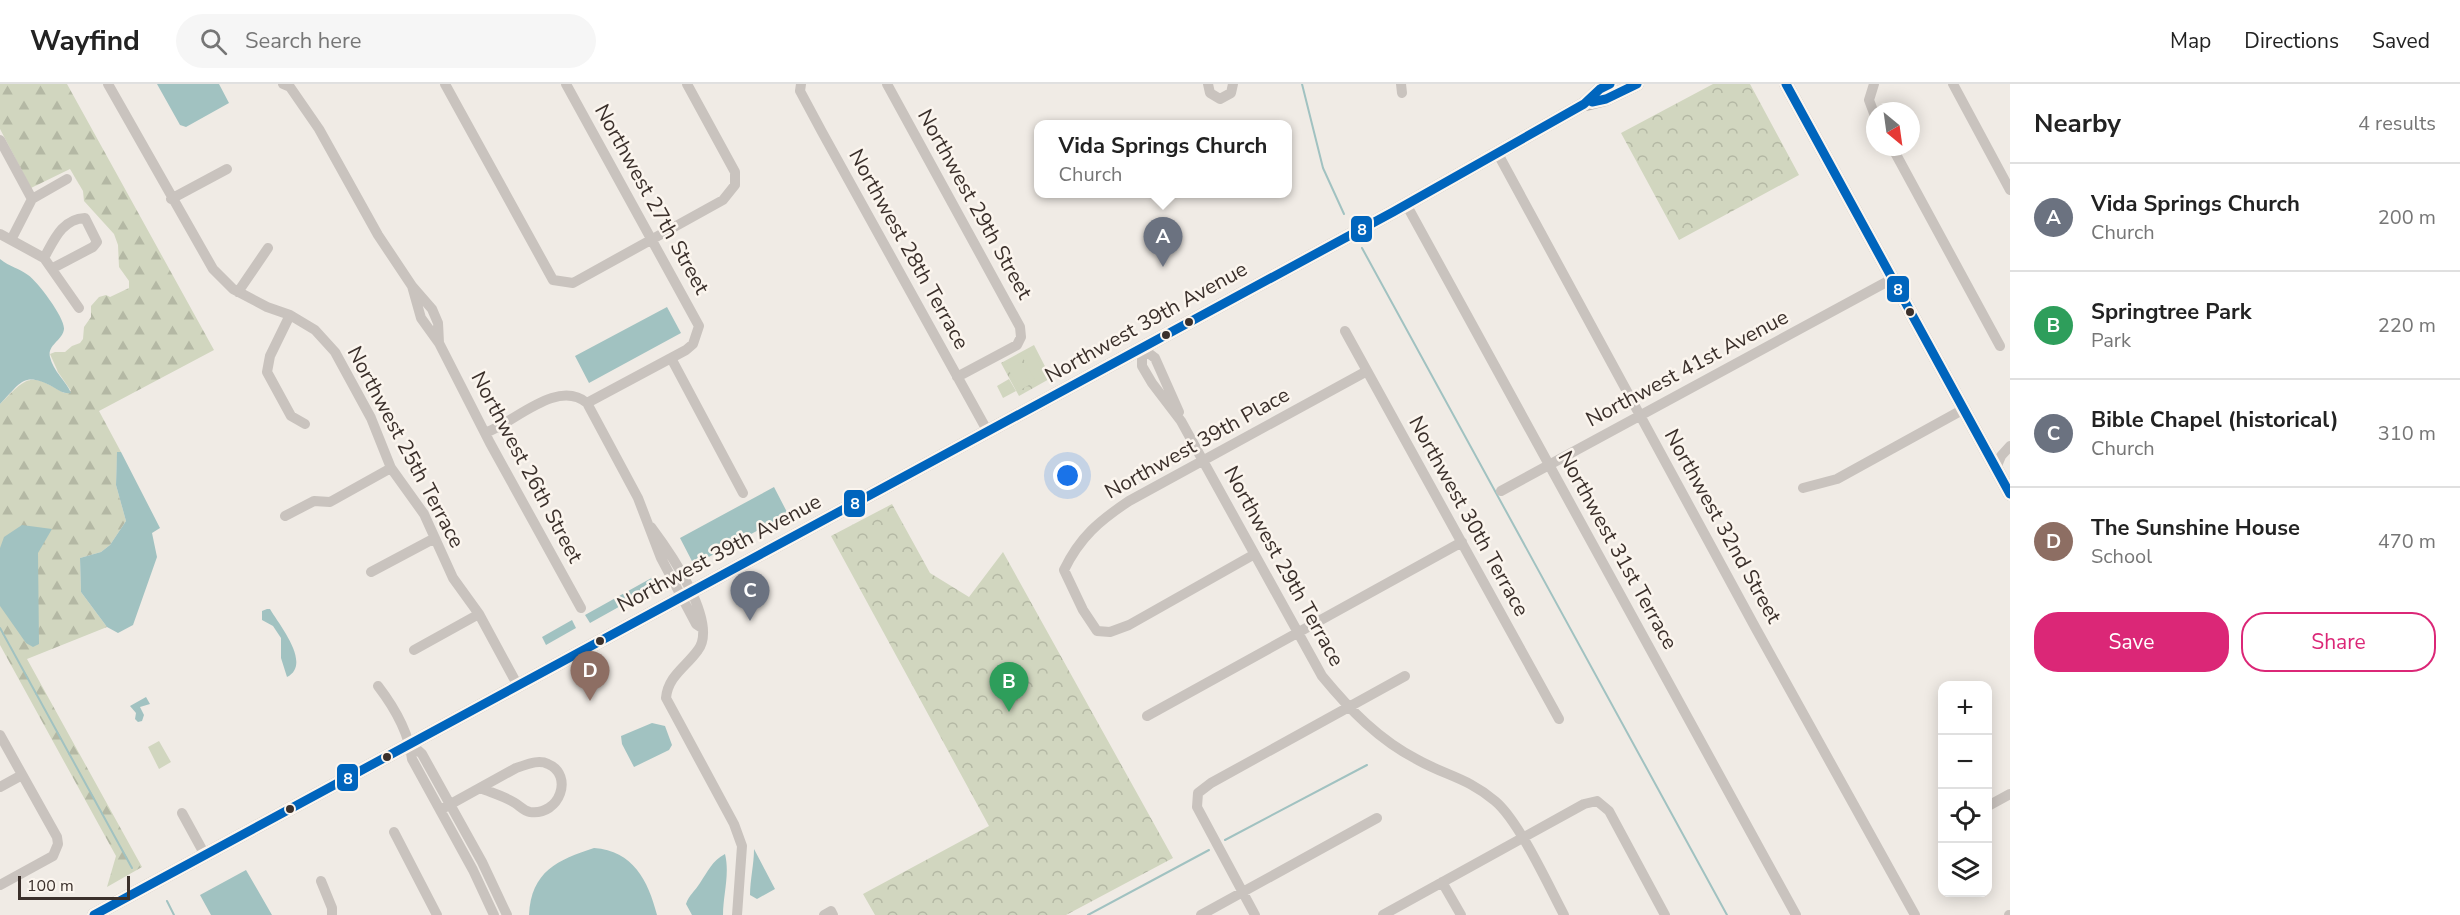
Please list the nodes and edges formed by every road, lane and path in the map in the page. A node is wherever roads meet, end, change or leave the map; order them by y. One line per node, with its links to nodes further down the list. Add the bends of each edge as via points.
1 (108, 84): 22 (street, Northwest 25th Terrace)
2 (283, 84): 45 (street, Northwest 26th Street, via 290,87 319,129 378,235 436,316 439,343)
3 (445, 84): 26 (street, via 553,280 573,283)
4 (566, 84): 26 (street, Northwest 27th Street)
5 (687, 84): 26 (street, via 735,172 735,185 723,200)
6 (801, 84): 39 (street, Northwest 28th Terrace, via 800,91)
7 (887, 84): 39 (street, Northwest 29th Street, via 1020,327 1017,345)
8 (1208, 84): 9 (street, via 1210,93 1220,99 1231,93)
9 (1233, 84)
10 (1610, 84): 14 (main road, Northwest 39th Avenue)
11 (1637, 84): 14 (main road, Northwest 39th Avenue, via 1606,99)
12 (1786, 84): 30 (main road)
13 (1953, 84): 20 (street)
14 (1584, 104): 16 (main road, Northwest 39th Avenue)
15 (0, 140): 21 (street)
16 (1498, 154): 23 (main road, Northwest 39th Avenue); 42 (street, Northwest 32nd Street)
17 (1897, 156): 35 (street)
18 (226, 169): 22 (street)
19 (67, 179): 21 (street)
20 (2010, 190)
21 (32, 199): 25 (street)
22 (171, 199): 31 (street, Northwest 25th Terrace, via 204,257)
23 (1406, 204): 36 (main road, Northwest 39th Avenue); 49 (street, Northwest 31st Terrace)
24 (0, 234): 25 (street)
25 (11, 240): 28 (street)
26 (652, 240): 37 (street, Northwest 27th Street, via 699,326 693,344)
27 (268, 248): 31 (street)
28 (44, 258): 29 (street); 29 (street, via 62,227 85,218 97,242)
29 (53, 268): 32 (street)
30 (1892, 279): 41 (main road); 42 (street, Northwest 41st Avenue)
31 (238, 292): 33 (street, Northwest 25th Terrace)
32 (79, 308)
33 (290, 315): 43 (street, via 270,356 267,372 291,416); 50 (street, Northwest 25th Terrace, via 315,330 335,352 371,418)
34 (1345, 331): 38 (street, Northwest 30th Terrace)
35 (2000, 346)
36 (1142, 348): 44 (main road, Northwest 39th Avenue); 48 (street, Northwest 29th Terrace, via 1142,366 1181,422)
37 (671, 358): 40 (street); 54 (street)
38 (1368, 371): 48 (street, Northwest 39th Place); 58 (street, Northwest 30th Terrace)
39 (957, 377): 44 (street, Northwest 28th Terrace)
40 (587, 403): 45 (street, via 571,395 554,397); 61 (street, via 651,527 667,548)
41 (1964, 409): 46 (main road); 52 (street, via 1837,479)
42 (1640, 415): 49 (street, Northwest 41st Avenue); 103 (street, Northwest 32nd Street)
43 (305, 424)
44 (988, 432): 61 (main road, Northwest 39th Avenue)
45 (485, 433): 62 (street, Northwest 26th Street)
46 (1983, 445): 47 (street); 51 (main road)
47 (2009, 447): 51 (street)
48 (1202, 461): 59 (street, Northwest 29th Terrace); 59 (street, Northwest 39th Place, via 1129,501 1100,520 1083,538 1064,570 1083,610 1097,631 1121,629)
49 (1549, 465): 53 (street, Northwest 41st Avenue); 102 (street, Northwest 31st Terrace)
50 (391, 468): 56 (street, via 330,502 314,501); 57 (street, Northwest 25th Terrace)
51 (1996, 468): 55 (main road)
52 (1803, 488)
53 (1501, 491)
54 (743, 493)
55 (2010, 494)
56 (285, 516)
57 (435, 538): 60 (street); 63 (street, Northwest 25th Terrace, via 453,578)
58 (1462, 542): 64 (street); 71 (street, Northwest 30th Terrace)
59 (1253, 555): 64 (street, Northwest 29th Terrace)
60 (371, 572)
61 (686, 595): 68 (main road, Northwest 39th Avenue); 95 (street, via 703,621 704,638 667,686 666,698 742,846)
62 (581, 609)
63 (479, 614): 65 (street); 68 (street, Northwest 25th Terrace)
64 (1296, 633): 69 (street, Northwest 29th Terrace, via 1322,676); 70 (street)
65 (414, 650)
66 (1405, 676): 69 (street)
67 (378, 686): 73 (street)
68 (518, 686): 73 (main road, Northwest 39th Avenue)
69 (1348, 708): 84 (street, Northwest 29th Terrace, via 1372,730 1419,761 1476,786 1497,803); 89 (street, via 1197,793 1197,807)
70 (1147, 716)
71 (1559, 719)
72 (0, 735): 74 (street)
73 (410, 742): 78 (street, via 422,754); 80 (street, via 412,759); 85 (main road, Northwest 39th Avenue)
74 (22, 775): 75 (street); 88 (street, via 57,837 57,850 53,856)
75 (0, 787)
76 (480, 788): 76 (street, via 516,768 538,763 548,764 556,771 562,786 559,799 539,813 527,812); 78 (street)
77 (2010, 794): 79 (street)
78 (450, 804): 80 (street); 94 (street)
79 (1992, 804)
80 (440, 810): 93 (street)
81 (182, 813): 85 (street)
82 (1377, 818): 89 (street)
83 (394, 832): 92 (street)
84 (1522, 839): 87 (street); 100 (street, Northwest 29th Terrace); 101 (street, via 1584,804 1598,801 1609,811)
85 (205, 855): 90 (main road, Northwest 39th Avenue)
86 (321, 881): 91 (street)
87 (1443, 882): 98 (street); 99 (street)
88 (0, 885)
89 (1242, 892): 96 (street); 97 (street)
90 (94, 915)
91 (332, 915)
92 (437, 915)
93 (494, 915)
94 (507, 915)
95 (737, 915)
96 (1201, 915)
97 (1255, 915)
98 (1383, 915)
99 (1461, 915)
100 (1564, 915)
101 (1665, 915)
102 (1796, 915)
103 (1915, 915)

